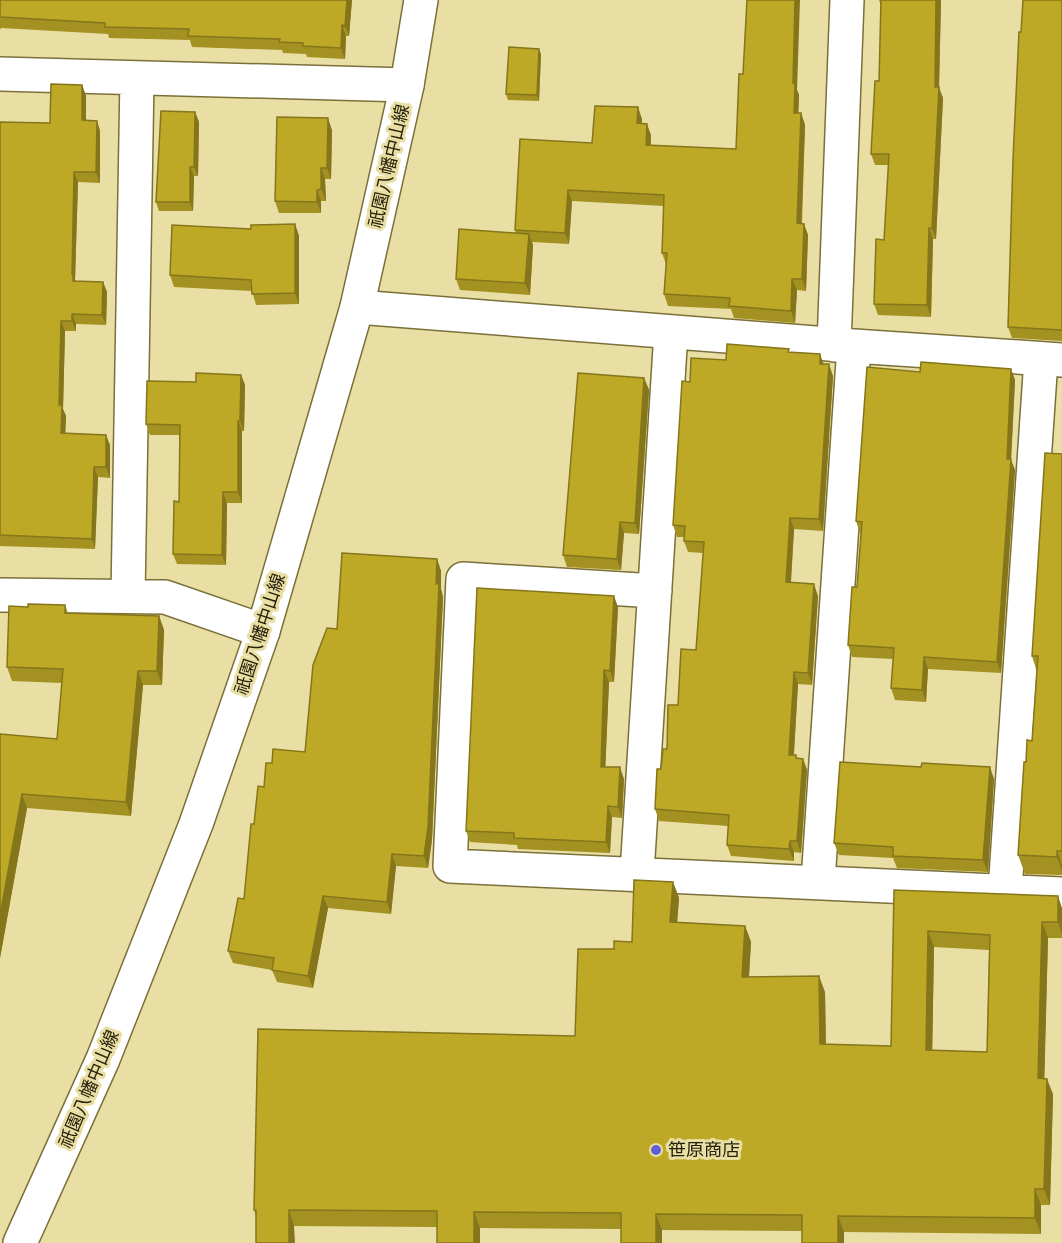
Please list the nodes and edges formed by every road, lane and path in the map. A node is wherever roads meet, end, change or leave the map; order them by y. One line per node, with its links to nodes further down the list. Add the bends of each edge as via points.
1 (421, 0): 5 (street, 祇園八幡中山線)
2 (847, 0): 8 (street)
3 (0, 74): 4 (street)
4 (137, 78): 5 (street); 12 (street)
5 (407, 85): 6 (street, 祇園八幡中山線)
6 (357, 307): 7 (street); 13 (street, 祇園八幡中山線)
7 (671, 332): 8 (street); 10 (street)
8 (844, 346): 9 (street); 15 (street)
9 (1052, 359): 16 (street)
10 (655, 591): 14 (street); 14 (street, via 463,579 450,866)
11 (0, 595): 12 (street)
12 (128, 596): 13 (street, via 165,597)
13 (263, 631): 18 (street, 祇園八幡中山線, via 196,824 107,1048)
14 (637, 873): 15 (street)
15 (818, 881): 16 (street)
16 (1005, 891): 17 (street)
17 (1062, 894)
18 (20, 1243)

